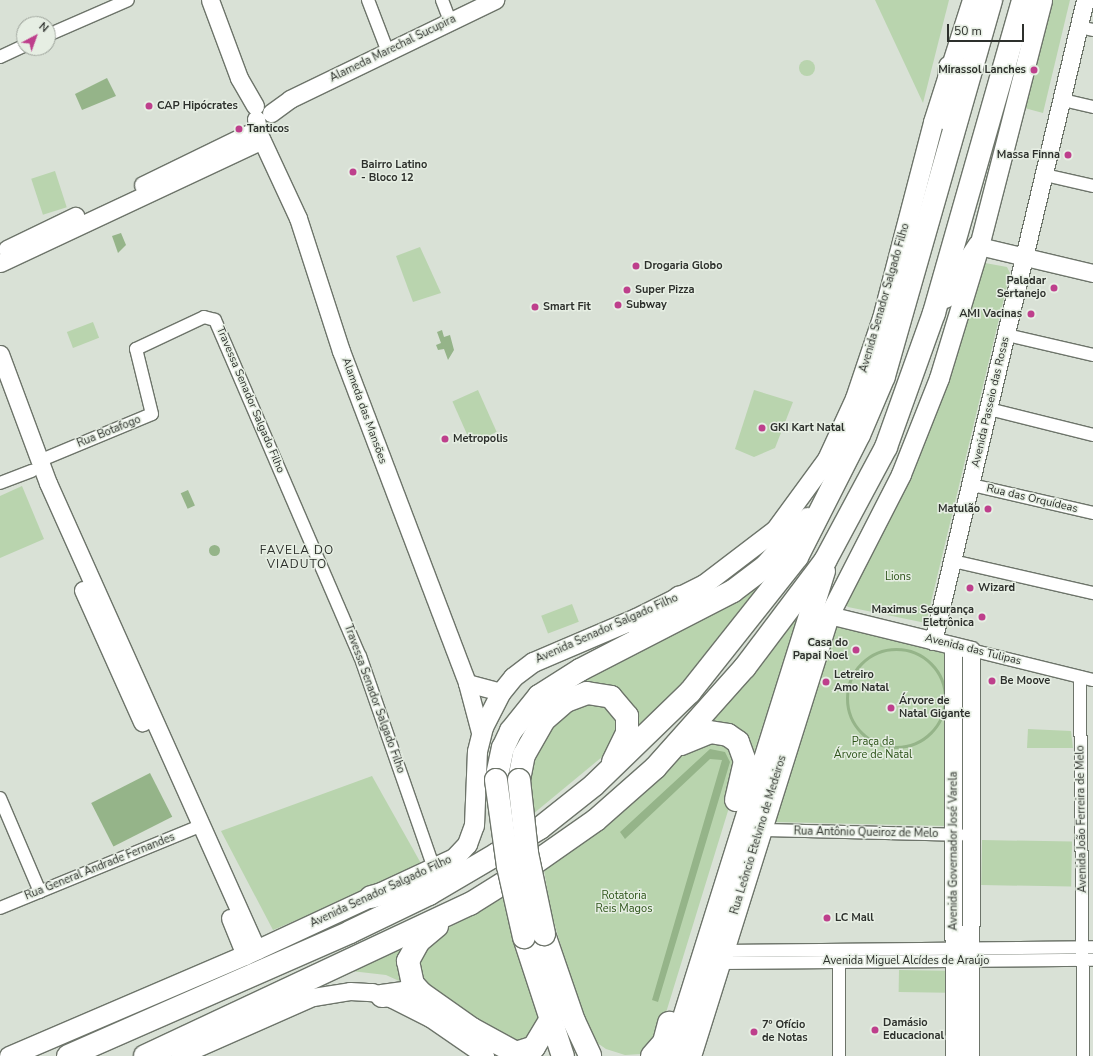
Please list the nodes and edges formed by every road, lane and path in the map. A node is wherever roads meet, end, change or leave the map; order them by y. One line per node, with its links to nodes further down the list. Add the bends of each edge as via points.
1 (128, 0): 15 (street)
2 (210, 0): 22 (street, Alameda das Mansões, via 245,89)
3 (368, 0): 17 (street)
4 (442, 0): 12 (street)
5 (495, 0): 12 (street, Alameda Marechal Sucupira)
6 (972, 0): 19 (main road, Avenida Senador Salgado Filho)
7 (991, 0): 23 (highway, Avenida Senador Salgado Filho)
8 (1023, 0): 13 (highway)
9 (1034, 0): 13 (highway)
10 (1042, 0): 26 (main road)
11 (1085, 0): 14 (street, Avenida Passeio das Rosas)
12 (450, 21): 17 (street, Alameda Marechal Sucupira)
13 (1015, 28): 30 (highway)
14 (1086, 29): 20 (street, Avenida Passeio das Rosas)
15 (56, 32)
16 (16, 50): 18 (street)
17 (388, 52): 22 (street, Alameda Marechal Sucupira, via 290,99)
18 (0, 57)
19 (950, 67): 23 (highway); 46 (main road, Avenida Senador Salgado Filho, via 882,318 855,398 834,446 775,530 727,569)
20 (1063, 100): 21 (street); 24 (street, Avenida Passeio das Rosas)
21 (1093, 107)
22 (262, 117): 27 (street, Alameda Marechal Sucupira); 54 (street, Alameda das Mansões, via 341,351)
23 (948, 149): 39 (highway, Avenida Senador Salgado Filho, via 884,376)
24 (1045, 175): 25 (street); 28 (street, Avenida Passeio das Rosas)
25 (1093, 186)
26 (979, 246): 28 (street); 30 (highway); 47 (main road, via 930,403 901,474)
27 (6, 255)
28 (1025, 257): 29 (street); 32 (street, Avenida Passeio das Rosas)
29 (1093, 273)
30 (934, 313): 44 (highway, via 886,448)
31 (209, 317): 38 (street, Rua Botafogo, via 143,343 135,350 152,414); 64 (street, Travessa Senador Salgado Filho, via 220,327 360,656)
32 (1007, 335): 34 (street); 36 (street, Avenida Passeio das Rosas)
33 (0, 354): 38 (street)
34 (1093, 355)
35 (0, 386): 38 (street)
36 (989, 409): 37 (street); 41 (street, Avenida Passeio das Rosas)
37 (1093, 435)
38 (35, 466): 40 (street); 60 (street)
39 (839, 479): 51 (highway, via 780,552 751,578); 58 (highway, Avenida Senador Salgado Filho, via 797,557 752,618 668,716)
40 (0, 483)
41 (972, 485): 42 (street, Rua das Orquídeas); 43 (street, Avenida Passeio das Rosas)
42 (1093, 513)
43 (953, 561): 45 (street); 48 (street, Avenida Passeio das Rosas)
44 (825, 562): 57 (highway, via 745,667); 88 (highway, via 823,581)
45 (1093, 593)
46 (680, 597): 51 (highway); 55 (main road, Avenida Senador Salgado Filho, via 533,662)
47 (829, 615): 48 (street, Avenida das Tulipas); 61 (main road, Rua Leôncio Etelvino de Medeiros)
48 (933, 641): 49 (street, Avenida das Tulipas)
49 (953, 646): 50 (street, Avenida das Tulipas); 63 (street, Avenida Governador José Varela)
50 (971, 650): 52 (street, Avenida das Tulipas); 63 (street, Avenida Governador José Varela)
51 (611, 655): 70 (highway, bridge, via 552,686 524,711 503,748 496,780 508,866)
52 (1080, 677): 53 (street, Avenida das Tulipas); 62 (street, Avenida João Ferreira de Melo)
53 (1093, 680)
54 (467, 683): 55 (street); 56 (street, Alameda das Mansões)
55 (501, 692): 56 (main road, Avenida Senador Salgado Filho)
56 (481, 736): 64 (main road, Avenida Senador Salgado Filho, via 473,832 460,854)
57 (675, 748): 68 (highway, via 596,820); 87 (highway, via 702,733 718,732 738,742 745,761 664,1042)
58 (606, 774): 65 (highway, Avenida Senador Salgado Filho, via 540,828); 70 (highway, bridge, via 624,741 627,716 611,697 587,693 566,701 544,720 524,755 520,780)
59 (0, 798): 66 (street)
60 (195, 828): 66 (street, Rua General Andrade Fernandes); 72 (street)
61 (761, 830): 63 (street, Rua Antônio Queiroz de Melo); 75 (main road, Rua Leôncio Etelvino de Medeiros)
62 (1088, 831): 71 (street, Avenida João Ferreira de Melo)
63 (962, 835): 73 (street, Avenida Governador José Varela)
64 (434, 868): 67 (main road, Avenida Senador Salgado Filho)
65 (463, 873): 67 (highway); 81 (highway, Avenida Senador Salgado Filho, via 350,932)
66 (40, 892): 69 (street, Rua General Andrade Fernandes)
67 (371, 897): 72 (main road, Avenida Senador Salgado Filho)
68 (470, 904): 78 (highway, via 426,933 412,950 408,961 412,984 432,1002 507,1052 516,1053 534,1047); 82 (highway)
69 (0, 908)
70 (534, 935): 78 (highway); 79 (highway)
71 (1088, 947): 73 (street, Avenida Miguel Alcídes de Araújo); 76 (street, Avenida João Ferreira de Melo)
72 (251, 952): 80 (main road, Avenida Senador Salgado Filho)
73 (962, 955): 74 (street, Avenida Miguel Alcídes de Araújo); 76 (street, Avenida Miguel Alcídes de Araújo); 91 (street, Avenida Governador José Varela); 92 (street, Avenida Governador José Varela)
74 (839, 956): 75 (street, Avenida Miguel Alcídes de Araújo); 90 (street)
75 (721, 957): 89 (main road, Rua Leôncio Etelvino de Medeiros)
76 (1088, 960): 93 (street, Avenida João Ferreira de Melo)
77 (387, 997): 83 (street, via 350,991 313,997); 84 (street, via 430,1018); 85 (highway, via 404,992)
78 (551, 1019): 86 (highway)
79 (592, 1054)
80 (9, 1056)
81 (68, 1056)
82 (146, 1056)
83 (179, 1056)
84 (485, 1056)
85 (503, 1056)
86 (563, 1056)
87 (652, 1056)
88 (672, 1056)
89 (691, 1056)
90 (839, 1056)
91 (954, 1056)
92 (970, 1056)
93 (1083, 1056)

